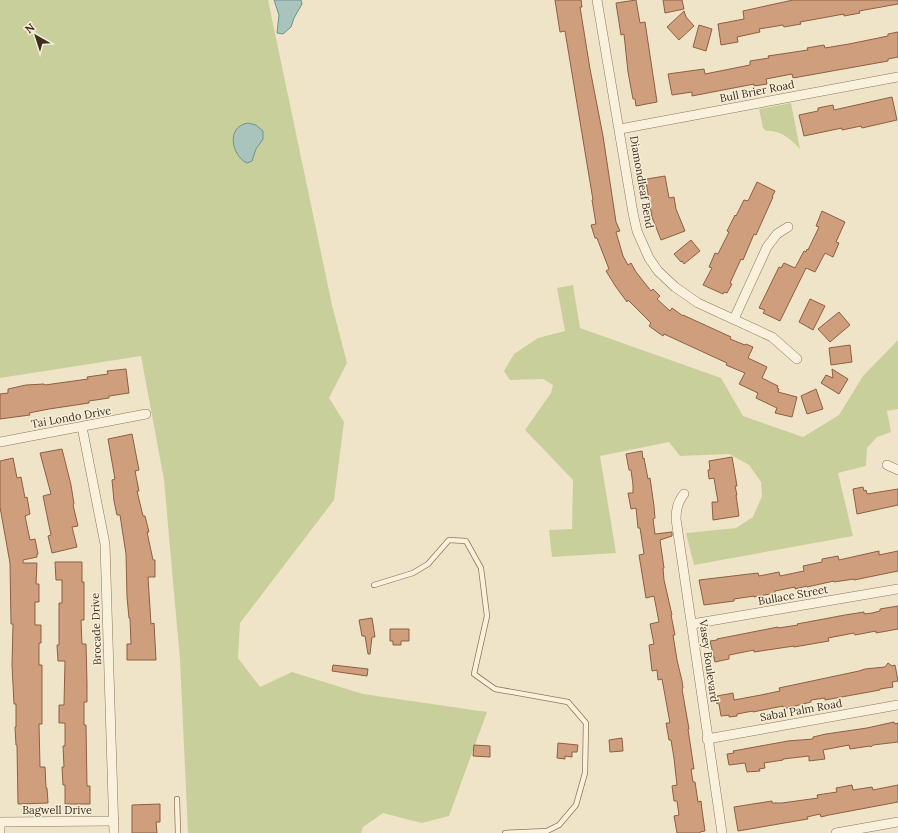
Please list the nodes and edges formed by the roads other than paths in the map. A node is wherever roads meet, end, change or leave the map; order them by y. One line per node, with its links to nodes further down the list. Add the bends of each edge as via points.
1 (597, 0): 3 (street, Diamondleaf Bend)
2 (898, 77): 3 (street, Bull Brier Road)
3 (620, 129): 5 (street, Diamondleaf Bend, via 637,231 649,258 675,287 698,303)
4 (788, 227): 5 (street, via 777,234 767,247)
5 (734, 319): 6 (street, Diamondleaf Bend, via 772,337)
6 (797, 359)
7 (146, 414): 8 (street, Tai Londo Drive)
8 (82, 427): 9 (street, Tai Londo Drive); 19 (street, Brocade Drive, via 105,544)
9 (0, 442)
10 (888, 465): 11 (street)
11 (898, 470)
12 (684, 494): 15 (street, Vasey Boulevard, via 676,508 676,519)
13 (374, 585): 25 (lane, via 412,573 428,564 449,540 466,541 481,568 487,616 474,674 495,689 568,702 586,723 585,773 576,804 559,825 548,831)
14 (898, 589): 15 (street, Bullace Street)
15 (692, 624): 17 (street, Vasey Boulevard)
16 (898, 705): 17 (street, Sabal Palm Road)
17 (707, 739): 26 (street, Vasey Boulevard)
18 (177, 799): 24 (lane)
19 (114, 821): 21 (street, Bagwell Drive); 23 (street, Brocade Drive)
20 (898, 822): 27 (street)
21 (0, 823): 22 (street)
22 (0, 833)
23 (114, 833)
24 (178, 833)
25 (505, 833)
26 (722, 833)
27 (836, 833)

